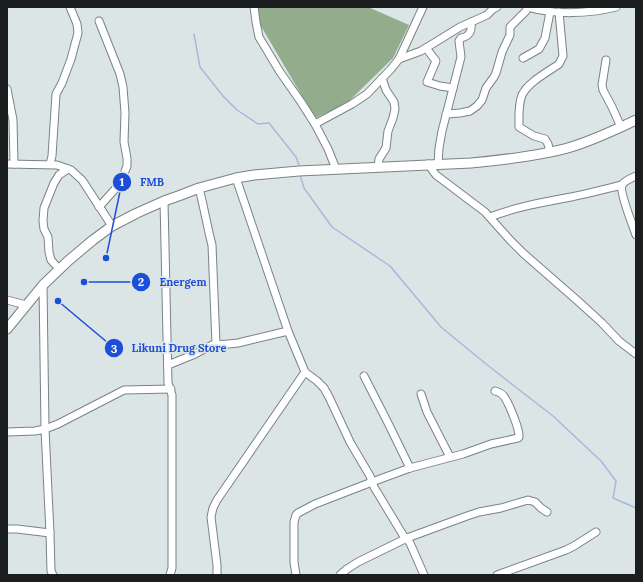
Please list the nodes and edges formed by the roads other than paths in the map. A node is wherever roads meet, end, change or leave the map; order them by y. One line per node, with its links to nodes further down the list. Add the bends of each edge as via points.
1 (70, 7): 24 (street, via 78,33 71,59 56,94)
2 (254, 7): 20 (street, via 259,37)
3 (423, 7): 12 (street)
4 (497, 7): 10 (street)
5 (527, 7): 7 (street); 18 (street, via 510,27 510,35 496,73 482,100 470,111)
6 (616, 7): 8 (street)
7 (550, 12): 8 (street); 13 (street, via 545,38 539,49)
8 (559, 12): 22 (street, via 562,61 527,87 519,112 519,127 545,139)
9 (99, 21): 35 (street, via 123,87 127,166 116,188)
10 (471, 22): 11 (street); 16 (street, via 470,33 459,41 460,57)
11 (426, 48): 12 (street); 16 (street, via 436,61 428,82)
12 (399, 58): 15 (street)
13 (523, 58)
14 (606, 60): 21 (street, via 603,90)
15 (382, 78): 20 (street, via 352,104); 27 (street, via 395,109 386,148 379,159)
16 (453, 88): 18 (street)
17 (7, 89): 23 (street, via 13,120)
18 (446, 114): 26 (street, via 439,143)
19 (636, 120): 21 (main road)
20 (314, 124): 29 (street)
21 (621, 127): 22 (main road)
22 (550, 152): 26 (main road, via 489,161)
23 (10, 164): 24 (street)
24 (50, 164): 28 (street)
25 (428, 164): 26 (main road); 27 (main road); 36 (street, via 436,175)
26 (438, 164)
27 (378, 167): 29 (main road)
28 (68, 169): 35 (street, via 82,180); 39 (street, via 59,175 54,183 44,208 43,221 49,252 51,260)
29 (336, 169): 31 (main road)
30 (636, 176): 32 (street)
31 (236, 178): 33 (main road); 44 (street)
32 (622, 185): 36 (street, via 518,208); 38 (street)
33 (199, 188): 34 (main road); 45 (street, via 212,245)
34 (164, 201): 37 (main road); 47 (street)
35 (99, 207): 37 (street)
36 (490, 217): 46 (street, via 523,253)
37 (112, 226): 39 (main road)
38 (636, 235)
39 (59, 269): 40 (main road)
40 (43, 285): 42 (main road); 53 (street)
41 (7, 300): 42 (street)
42 (26, 305): 43 (main road)
43 (7, 329)
44 (288, 331): 45 (street, via 238,343); 48 (street)
45 (216, 344): 47 (street)
46 (636, 354)
47 (168, 365): 50 (street, via 168,383)
48 (306, 372): 57 (street, via 324,388); 65 (street, via 212,508)
49 (364, 376): 56 (street)
50 (171, 389): 53 (street, via 124,390); 64 (street)
51 (495, 391): 55 (street, via 506,398 518,427 519,437)
52 (421, 394): 55 (street)
53 (45, 429): 54 (street, via 35,432); 61 (street)
54 (7, 432)
55 (450, 457): 56 (street)
56 (410, 468): 57 (street)
57 (372, 482): 62 (street); 66 (street, via 315,504 296,515)
58 (547, 512): 62 (street, via 535,502 528,500 479,512)
59 (7, 529): 61 (street)
60 (596, 532): 69 (street, via 566,550)
61 (50, 533): 63 (street)
62 (407, 538): 67 (street, via 358,562); 68 (street)
63 (52, 574)
64 (170, 575)
65 (217, 575)
66 (296, 575)
67 (340, 575)
68 (424, 575)
69 (497, 575)

